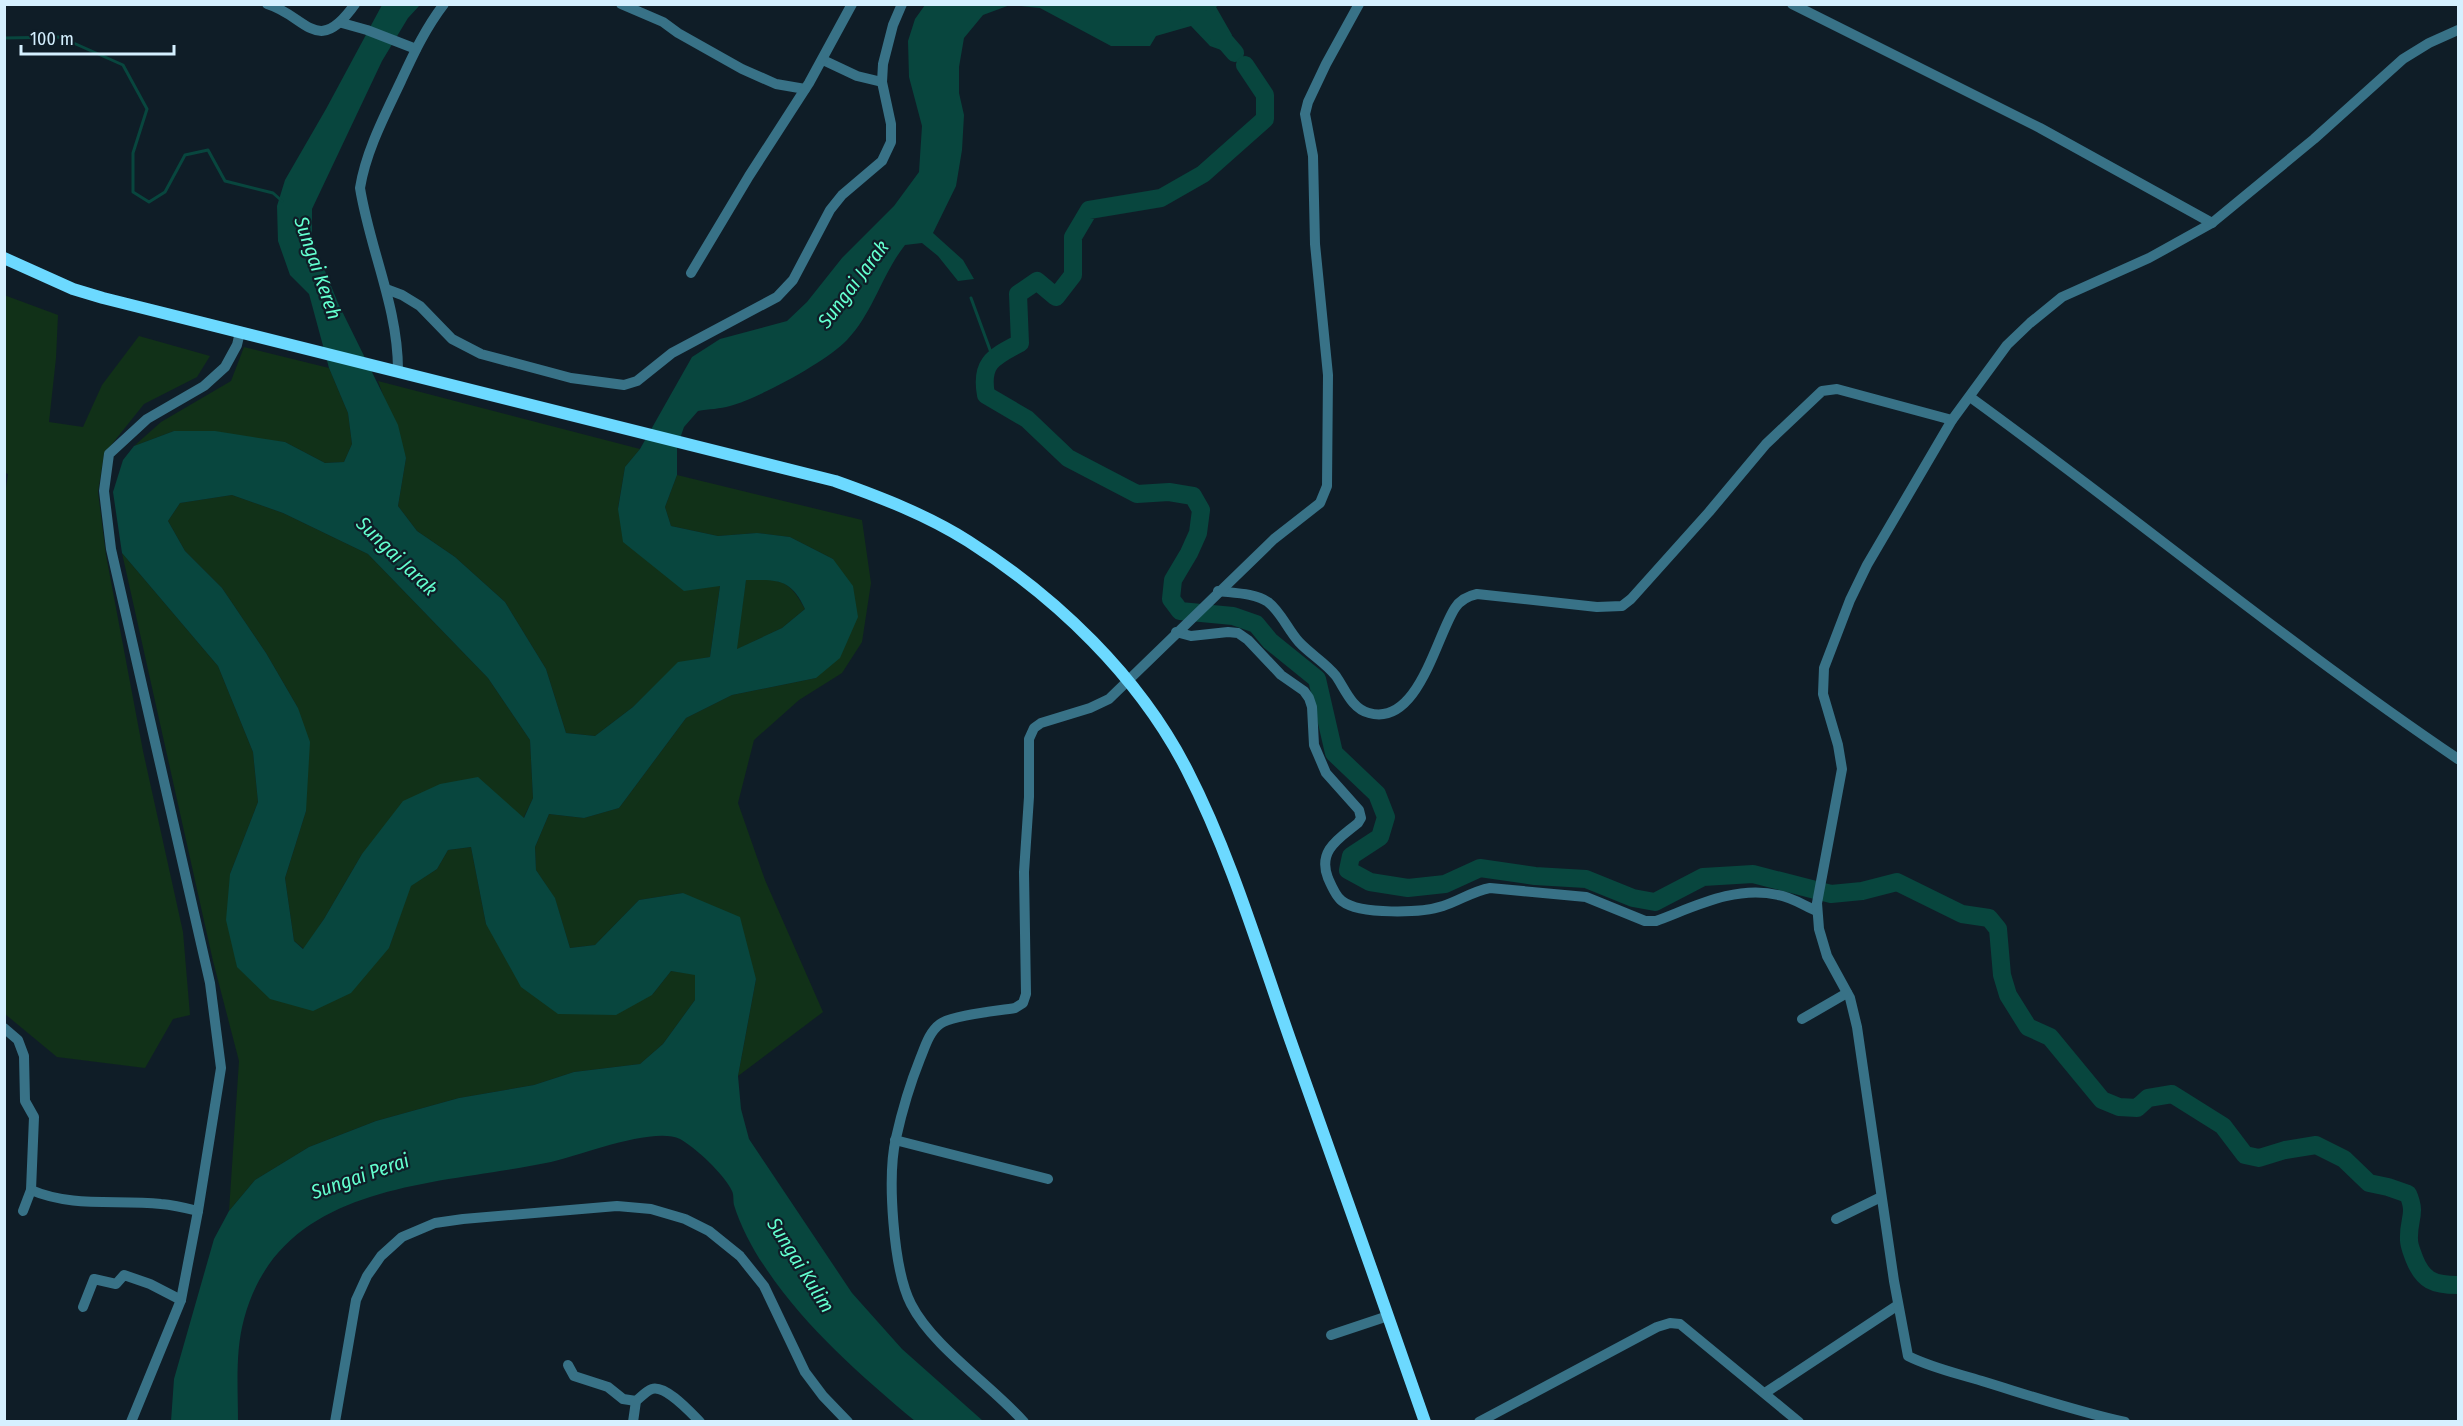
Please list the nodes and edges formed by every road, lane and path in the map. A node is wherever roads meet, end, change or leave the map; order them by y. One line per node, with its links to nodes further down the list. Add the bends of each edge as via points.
1 (267, 4): 9 (street, via 313,29 331,30)
2 (356, 4): 9 (street)
3 (444, 4): 11 (street)
4 (621, 4): 14 (street, via 663,22 742,69 776,84)
5 (852, 4): 12 (street)
6 (902, 4): 13 (street, via 886,49)
7 (1359, 4): 23 (street, via 1326,64 1305,114 1313,156 1315,244 1328,375 1327,486 1320,503 1274,538)
8 (1792, 4): 15 (street, via 2040,128)
9 (342, 23): 11 (street)
10 (2458, 30): 15 (street, via 2403,59 2314,139)
11 (413, 48): 18 (street, via 382,120 360,188)
12 (823, 60): 13 (street, via 857,76); 14 (street)
13 (882, 82): 18 (street, via 891,142 882,161 830,210 793,280 777,297 672,353 638,381 624,385 571,378 481,354 452,339 420,306)
14 (805, 89): 17 (street)
15 (2211, 223): 21 (street, via 2149,258 2062,297 2007,345)
16 (4, 258): 19 (street, via 73,289)
17 (691, 273)
18 (386, 289): 20 (street, via 398,347)
19 (240, 332): 20 (street); 36 (street, via 225,367 204,386 147,419 109,454 104,491 111,549 210,982 221,1068)
20 (395, 370): 25 (street, via 835,481 894,503 967,540 1021,579 1078,626)
21 (1970, 397): 22 (street); 26 (street, via 2372,700)
22 (1952, 420): 23 (street, via 1837,389 1822,391 1766,444 1622,606 1597,607 1478,594 1466,597 1455,607 1414,691 1396,709 1382,716 1366,713 1354,704 1333,673 1299,642 1267,601); 27 (street, via 1867,565 1824,668 1823,694 1842,769)
23 (1218, 591): 24 (street)
24 (1179, 628): 25 (street); 27 (street, via 1191,636 1238,633 1309,698 1314,745 1326,773 1359,810 1361,818 1325,854 1327,876 1344,903 1380,911 1419,910 1442,907 1490,888 1586,897 1645,921 1656,921 1719,897 1753,893 1778,895)
25 (1128, 682): 31 (street, via 1109,699 1052,718 1034,729 1029,739 1023,1003 940,1023 932,1032 913,1078); 41 (street, via 1186,768 1215,830)
26 (2458, 759)
27 (1817, 907): 28 (street, via 1827,956)
28 (1847, 993): 29 (street); 34 (street, via 1857,1027)
29 (1802, 1019)
30 (4, 1028): 33 (street, via 18,1040 24,1056 25,1101 33,1117)
31 (895, 1140): 32 (street); 51 (street, via 892,1205 899,1266 910,1302 929,1332)
32 (1048, 1179)
33 (31, 1190): 35 (street); 36 (street, via 68,1200 162,1204)
34 (1881, 1197): 37 (street); 39 (street)
35 (23, 1211)
36 (198, 1211): 38 (street)
37 (1836, 1219)
38 (181, 1300): 40 (street, via 124,1275 116,1284 94,1279); 46 (street)
39 (1898, 1305): 44 (street); 55 (street, via 1908,1356 1922,1364 2072,1410)
40 (83, 1307)
41 (1388, 1316): 42 (street); 52 (street)
42 (1331, 1335)
43 (568, 1365): 45 (street, via 574,1376 608,1387 623,1399)
44 (1765, 1393): 53 (street, via 1680,1324 1670,1323); 54 (street)
45 (636, 1401): 48 (street); 49 (street, via 651,1389 662,1389)
46 (131, 1422)
47 (335, 1422): 50 (street, via 356,1300 381,1256 402,1237 435,1223 616,1206 651,1209 685,1219 709,1231 740,1256 764,1286 805,1372)
48 (633, 1422)
49 (699, 1422)
50 (848, 1422)
51 (1024, 1422)
52 (1425, 1422)
53 (1479, 1422)
54 (1799, 1422)
55 (2125, 1422)

